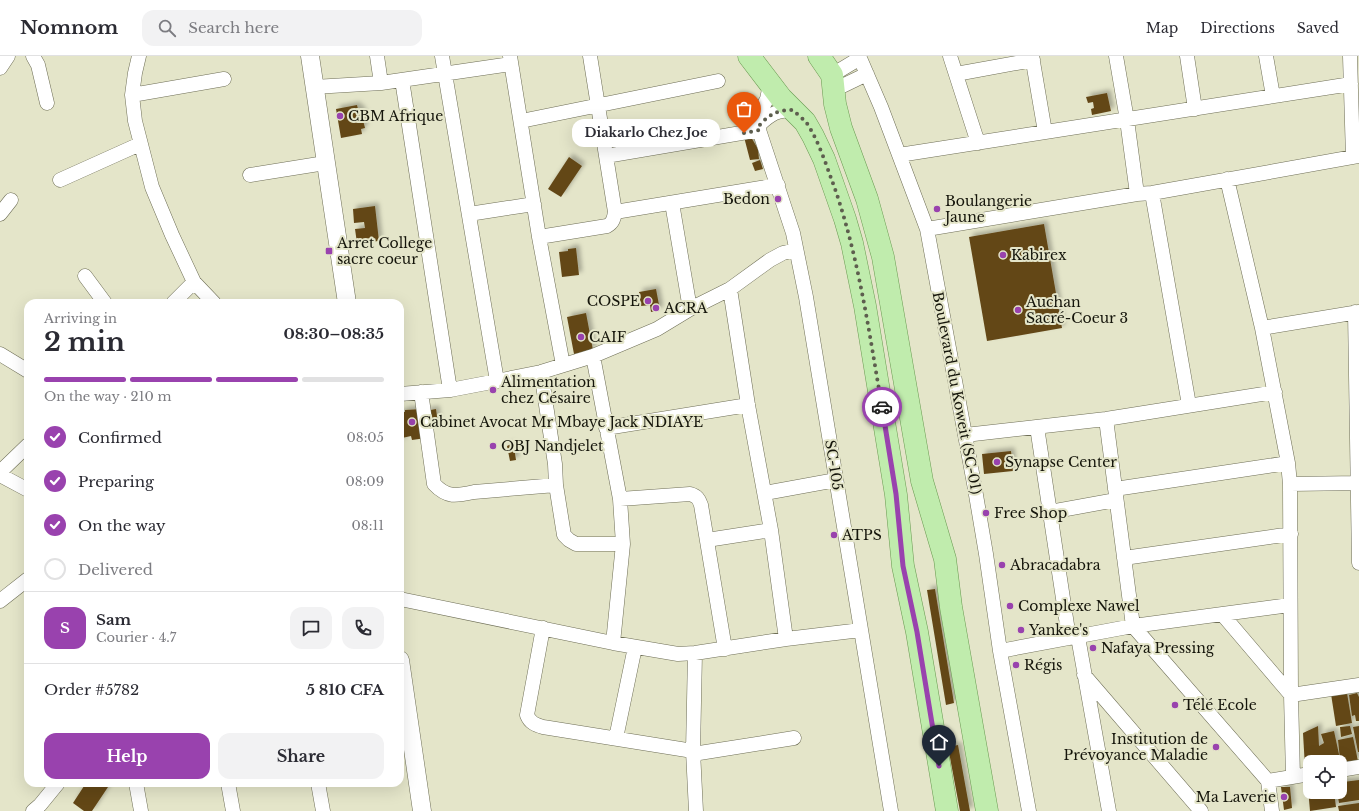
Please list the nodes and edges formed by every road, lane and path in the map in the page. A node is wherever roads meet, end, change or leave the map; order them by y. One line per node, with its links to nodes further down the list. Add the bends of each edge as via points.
1 (8, 56): 18 (street)
2 (33, 56): 32 (street, via 38,65)
3 (139, 56): 30 (street)
4 (310, 56): 29 (street)
5 (377, 56): 26 (street)
6 (442, 56): 19 (street)
7 (590, 56): 33 (street)
8 (749, 56): 28 (main road)
9 (819, 56): 25 (main road)
10 (950, 56): 21 (street)
11 (1116, 56): 36 (street)
12 (1187, 56): 34 (street)
13 (1266, 56): 31 (street)
14 (1350, 56): 27 (street)
15 (860, 57): 20 (street, Boulevard du Koweit (SC-01)); 25 (street)
16 (1033, 58): 21 (street); 39 (street)
17 (511, 60): 19 (street); 37 (street)
18 (0, 68)
19 (445, 74): 23 (street); 57 (street)
20 (867, 74): 25 (street); 42 (street, Boulevard du Koweit (SC-01))
21 (956, 74): 40 (street)
22 (224, 79): 30 (street)
23 (402, 80): 26 (street); 77 (street)
24 (718, 81): 33 (street)
25 (833, 82): 35 (main road, via 828,103 823,109 814,113); 144 (main road, via 841,128 867,199 883,257 922,481 946,559 951,607)
26 (382, 83): 29 (street)
27 (1351, 84): 31 (street); 44 (street)
28 (770, 85): 35 (main road); 38 (street, SC-105, via 767,99 760,112)
29 (314, 87): 45 (street)
30 (132, 95): 41 (street)
31 (1273, 96): 34 (street)
32 (47, 103)
33 (598, 106): 37 (street); 43 (street)
34 (1195, 109): 36 (street)
35 (793, 110): 38 (street, via 781,110 770,115); 143 (main road, via 805,122 824,159 852,243 896,494 903,566 917,632)
36 (1127, 120): 39 (street); 51 (street)
37 (521, 121): 53 (street)
38 (760, 127): 43 (street); 49 (street, SC-105)
39 (1045, 132): 40 (street)
40 (978, 142): 42 (street)
41 (140, 144): 48 (street); 62 (street, via 152,187)
42 (899, 155): 58 (street, Boulevard du Koweit (SC-01))
43 (606, 156): 55 (street)
44 (1356, 156): 47 (street)
45 (325, 163): 46 (street); 67 (street)
46 (250, 175)
47 (1227, 179): 50 (street); 70 (street)
48 (60, 180)
49 (778, 185): 54 (street); 60 (street, SC-105)
50 (1152, 193): 51 (street); 82 (street)
51 (1137, 194): 58 (street)
52 (11, 200): 56 (street)
53 (534, 204): 57 (street); 59 (street)
54 (672, 204): 55 (street); 68 (street)
55 (615, 212): 59 (street, via 612,222 607,226)
56 (0, 214)
57 (469, 214): 76 (street)
58 (927, 229): 86 (street, Boulevard du Koweit (SC-01))
59 (538, 237): 73 (street)
60 (796, 250): 63 (street, via 770,260); 90 (street, SC-105)
61 (85, 276): 64 (street)
62 (194, 282): 65 (street); 66 (street)
63 (730, 289): 68 (street); 81 (street)
64 (102, 299)
65 (177, 299)
66 (210, 299)
67 (346, 299)
68 (690, 309): 72 (street, via 657,329)
69 (1357, 312): 70 (street); 91 (street)
70 (1262, 328): 79 (street)
71 (0, 354): 74 (street)
72 (593, 356): 73 (street); 85 (street)
73 (563, 365): 75 (street)
74 (24, 369)
75 (541, 372): 76 (street); 93 (street)
76 (497, 381): 77 (street)
77 (450, 390): 78 (street)
78 (420, 392): 80 (street); 93 (street, via 434,484 444,493 461,495)
79 (1275, 392): 82 (street); 88 (street)
80 (404, 394)
81 (748, 405): 85 (street); 95 (street)
82 (1189, 405): 83 (street)
83 (1106, 419): 84 (street); 96 (street)
84 (1037, 427): 86 (street); 98 (street)
85 (606, 428): 97 (street)
86 (965, 436): 118 (street, Boulevard du Koweit (SC-01))
87 (24, 449): 89 (street)
88 (1288, 463): 92 (street); 96 (street)
89 (0, 473): 94 (street)
90 (836, 480): 95 (street); 112 (street, SC-105)
91 (1359, 483): 92 (street); 104 (street)
92 (1290, 484): 100 (street)
93 (556, 485): 102 (street, via 562,527 564,535 569,540 576,544)
94 (24, 488)
95 (765, 493): 99 (street)
96 (1116, 494): 98 (street); 103 (street)
97 (620, 499): 101 (street, via 690,494 699,499); 102 (street)
98 (1050, 512): 113 (street)
99 (771, 530): 101 (street); 114 (street)
100 (1291, 534): 103 (street); 108 (street)
101 (707, 540): 117 (street)
102 (623, 544): 115 (street)
103 (1124, 558): 110 (street)
104 (1359, 563)
105 (24, 583): 107 (street)
106 (404, 600): 111 (street)
107 (0, 601)
108 (1290, 605): 109 (street); 123 (street)
109 (1222, 614): 110 (street); 123 (street)
110 (1133, 626): 113 (street); 131 (street)
111 (543, 628): 115 (street); 124 (street, via 528,718 543,727)
112 (861, 630): 114 (street); 142 (street, SC-105)
113 (1073, 637): 118 (street); 120 (street)
114 (786, 639): 117 (street)
115 (613, 643): 116 (street)
116 (635, 647): 119 (street, via 671,654); 124 (street)
117 (725, 649): 119 (street)
118 (1000, 651): 145 (street, Boulevard du Koweit (SC-01))
119 (695, 654): 126 (street)
120 (1084, 675): 146 (street); 147 (street)
121 (1359, 685): 123 (street)
122 (404, 687): 140 (street)
123 (1291, 695): 130 (street)
124 (616, 738): 126 (street)
125 (794, 738): 126 (street)
126 (693, 753): 141 (street)
127 (1359, 767): 128 (street)
128 (1347, 769)
129 (1303, 775): 130 (street)
130 (1294, 777): 131 (street)
131 (1268, 781): 148 (street)
132 (55, 787): 136 (street)
133 (137, 787): 137 (street)
134 (229, 787): 138 (street)
135 (319, 787): 139 (street)
136 (33, 811)
137 (141, 811)
138 (233, 811)
139 (323, 811)
140 (422, 811)
141 (696, 811)
142 (891, 811)
143 (946, 811)
144 (987, 811)
145 (1028, 811)
146 (1109, 811)
147 (1201, 811)
148 (1272, 811)

